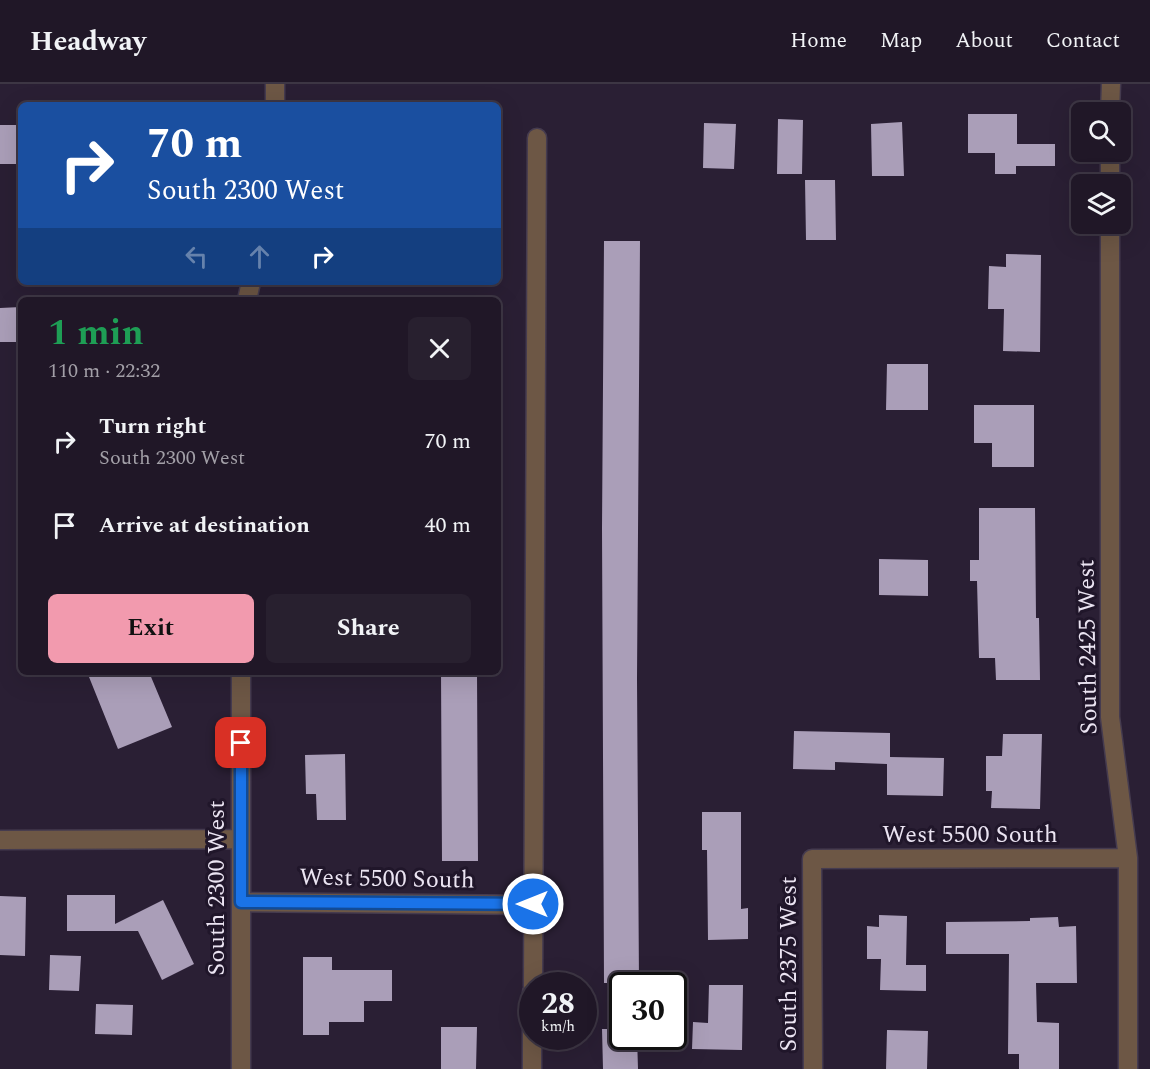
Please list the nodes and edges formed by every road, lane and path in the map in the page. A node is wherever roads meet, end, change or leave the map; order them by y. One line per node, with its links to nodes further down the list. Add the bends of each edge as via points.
1 (276, 84): 3 (street)
2 (1110, 84): 4 (street)
3 (275, 102)
4 (1110, 102)
5 (537, 138): 13 (street)
6 (1110, 234): 10 (street, South 2425 West, via 1110,717)
7 (241, 675): 8 (street, South 2300 West)
8 (241, 839): 9 (street); 12 (street, South 2300 West)
9 (0, 840)
10 (1128, 858): 11 (street, West 5500 South); 19 (street, South 2425 West)
11 (812, 859): 18 (street, South 2375 West)
12 (241, 902): 13 (street, West 5500 South); 16 (street, South 2300 West)
13 (533, 904): 14 (street)
14 (532, 972)
15 (532, 1050): 17 (street)
16 (241, 1069)
17 (532, 1069)
18 (813, 1069)
19 (1128, 1069)

